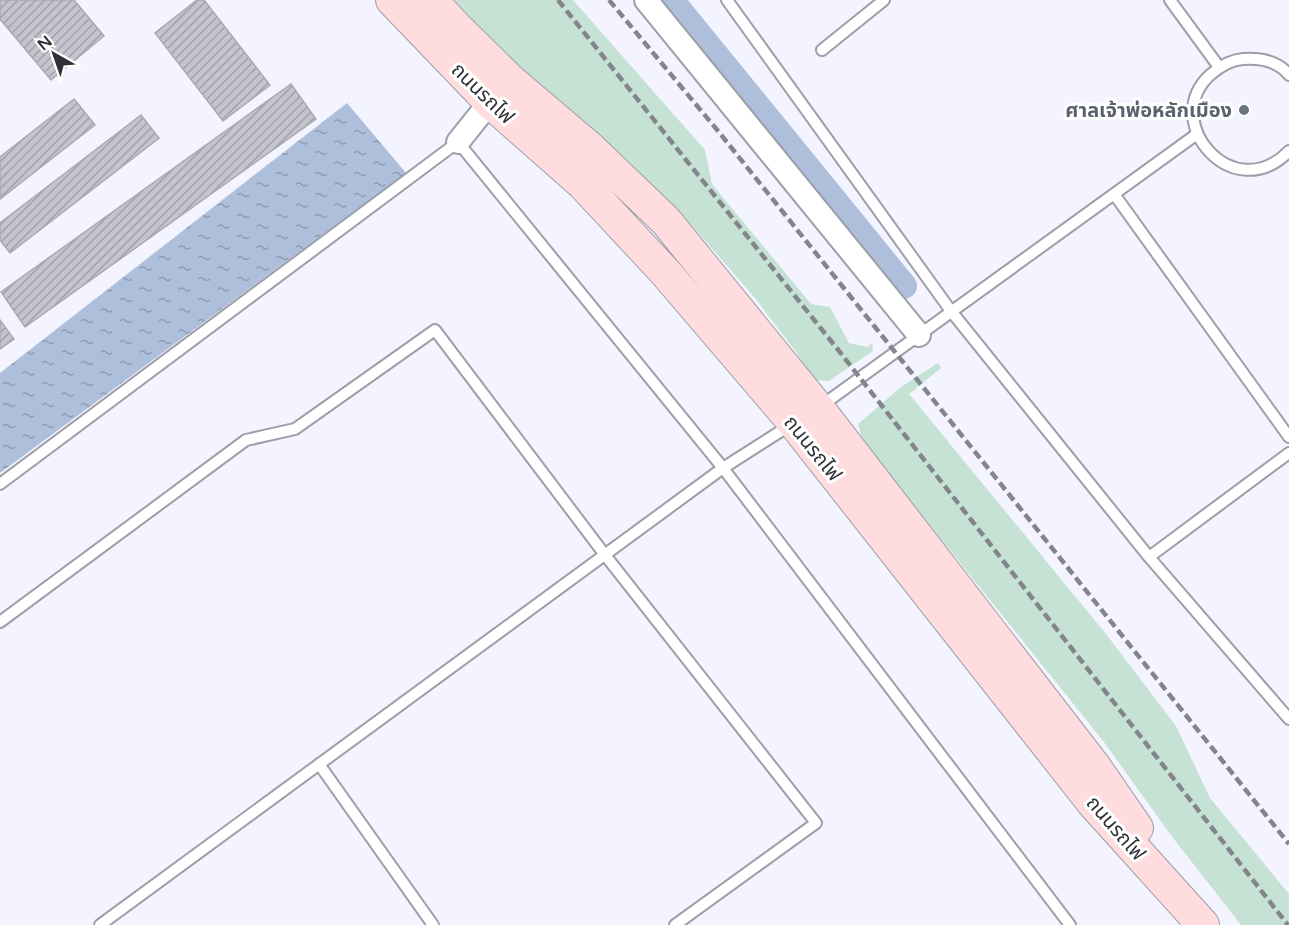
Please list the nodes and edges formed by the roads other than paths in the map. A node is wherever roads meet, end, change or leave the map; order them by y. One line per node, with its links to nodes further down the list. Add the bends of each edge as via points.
1 (392, 0): 10 (main road, ถนนรถไฟ)
2 (431, 0): 17 (main road, ถนนรถไฟ, via 512,81 666,220)
3 (646, 0): 16 (street)
4 (727, 0): 15 (lane)
5 (884, 0): 7 (lane)
6 (1170, 0): 8 (lane)
7 (822, 50)
8 (1219, 67): 9 (lane, via 1237,59 1256,58); 11 (lane, via 1196,96 1193,116)
9 (1288, 72)
10 (490, 102): 12 (street); 17 (main road, ถนนรถไฟ, via 590,192)
11 (1197, 134): 13 (lane, via 1222,163 1240,169 1259,169); 14 (lane)
12 (458, 142): 20 (lane); 21 (lane)
13 (1287, 157)
14 (1114, 194): 15 (lane); 18 (lane)
15 (951, 311): 16 (lane); 23 (lane)
16 (919, 335): 17 (lane)
17 (806, 416): 20 (lane); 31 (main road, ถนนรถไฟ, via 1095,767)
18 (1289, 437)
19 (1289, 453): 23 (lane)
20 (723, 468): 22 (lane); 30 (lane)
21 (0, 484)
22 (604, 555): 24 (lane, via 435,330 295,429 246,440); 26 (lane); 29 (lane, via 816,823)
23 (1149, 557): 25 (lane)
24 (0, 622)
25 (1289, 719)
26 (319, 764): 27 (lane); 28 (lane)
27 (100, 925)
28 (433, 925)
29 (675, 925)
30 (1070, 925)
31 (1204, 925)

